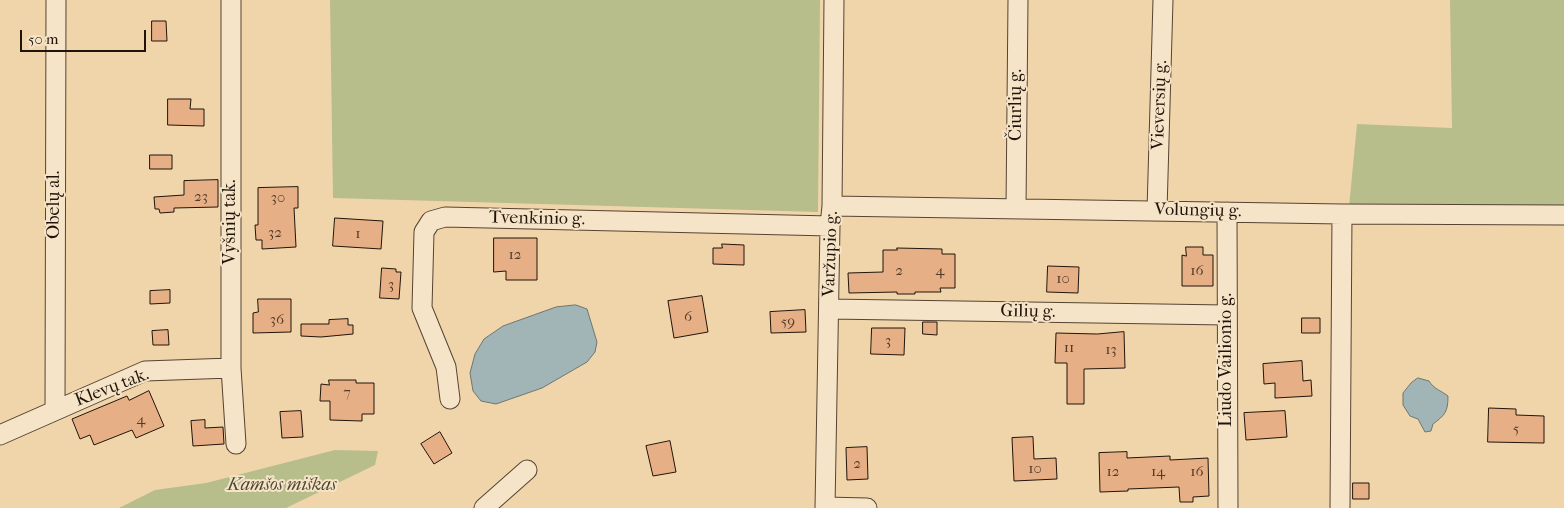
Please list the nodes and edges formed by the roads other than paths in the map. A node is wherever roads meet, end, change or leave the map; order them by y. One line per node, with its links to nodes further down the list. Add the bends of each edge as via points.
1 (56, 0): 18 (street, Obelų al.)
2 (232, 0): 16 (street, Vyšnių tak.)
3 (834, 0): 6 (street, Varžupio g.)
4 (1018, 0): 7 (street, Čiurlių g.)
5 (1164, 0): 8 (street, Vieversių g.)
6 (832, 206): 7 (street, Volungių g.); 12 (street, Varžupio g.)
7 (1016, 209): 8 (street, Volungių g.)
8 (1157, 211): 9 (street, Volungių g.)
9 (1227, 212): 10 (street, Volungių g.); 15 (street, Liudo Vailionio g.)
10 (1342, 214): 11 (street, Volungių g.); 26 (street)
11 (1564, 215): 13 (street)
12 (830, 226): 14 (street, Varžupio g.); 17 (street, Tvenkinio g., via 445,217 431,221 424,232 422,308 446,367)
13 (1564, 226)
14 (829, 309): 15 (street, Gilių g.); 22 (street, Varžupio g.)
15 (1226, 315): 25 (street, Liudo Vailionio g.)
16 (231, 368): 18 (street, Klevų tak., via 145,372); 20 (street, Vyšnių tak.)
17 (450, 399)
18 (54, 410): 19 (street, Klevų tak.)
19 (0, 435)
20 (236, 444)
21 (527, 470): 23 (street)
22 (825, 507): 24 (street)
23 (484, 508)
24 (868, 508)
25 (1228, 508)
26 (1340, 508)

